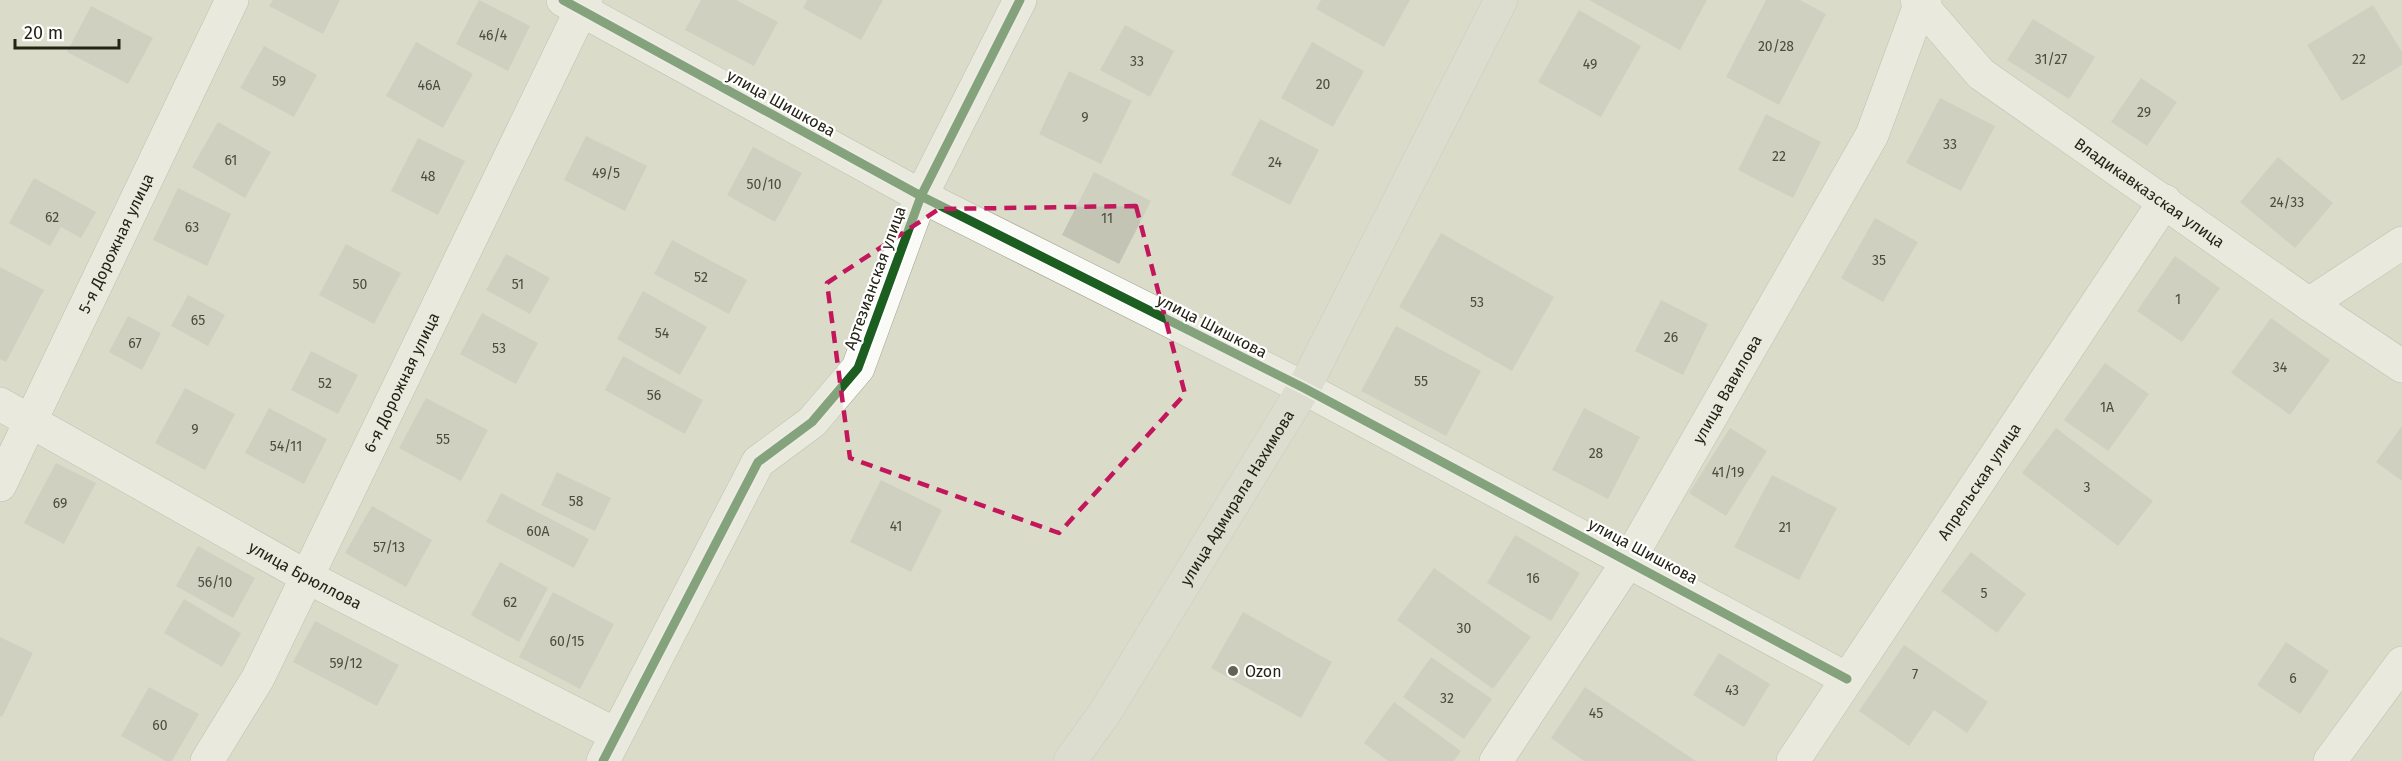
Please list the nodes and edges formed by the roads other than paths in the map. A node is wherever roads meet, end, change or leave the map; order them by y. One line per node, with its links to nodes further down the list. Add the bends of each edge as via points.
1 (232, 0): 13 (street, 5-я Дорожная улица)
2 (1020, 0): 6 (street, Артезианская улица)
3 (1501, 0): 11 (main road, улица Адмирала Нахимова)
4 (1921, 1): 7 (street, Владикавказская улица, via 1981,74); 15 (street, улица Вавилова, via 1872,135)
5 (577, 3): 6 (street, улица Шишкова); 16 (street, 6-я Дорожная улица)
6 (921, 196): 11 (street, улица Шишкова); 19 (street, Артезианская улица, via 858,368 812,422 758,462)
7 (2165, 201): 9 (street, Владикавказская улица); 18 (street, Апрельская улица)
8 (2402, 243): 9 (street)
9 (2309, 304): 10 (street, Владикавказская улица)
10 (2402, 366)
11 (1304, 388): 15 (street, улица Шишкова); 21 (main road, улица Адмирала Нахимова, via 1104,714)
12 (0, 404): 13 (street, улица Брюллова)
13 (32, 421): 14 (street, 5-я Дорожная улица); 16 (street, улица Брюллова)
14 (0, 485)
15 (1629, 560): 18 (street, улица Шишкова); 22 (street, улица Вавилова)
16 (307, 577): 19 (street, улица Брюллова); 20 (street, 6-я Дорожная улица, via 258,678)
17 (2402, 663): 24 (street)
18 (1847, 679): 23 (street, Апрельская улица)
19 (609, 748)
20 (207, 761)
21 (1070, 761)
22 (1496, 761)
23 (1793, 761)
24 (2330, 761)

